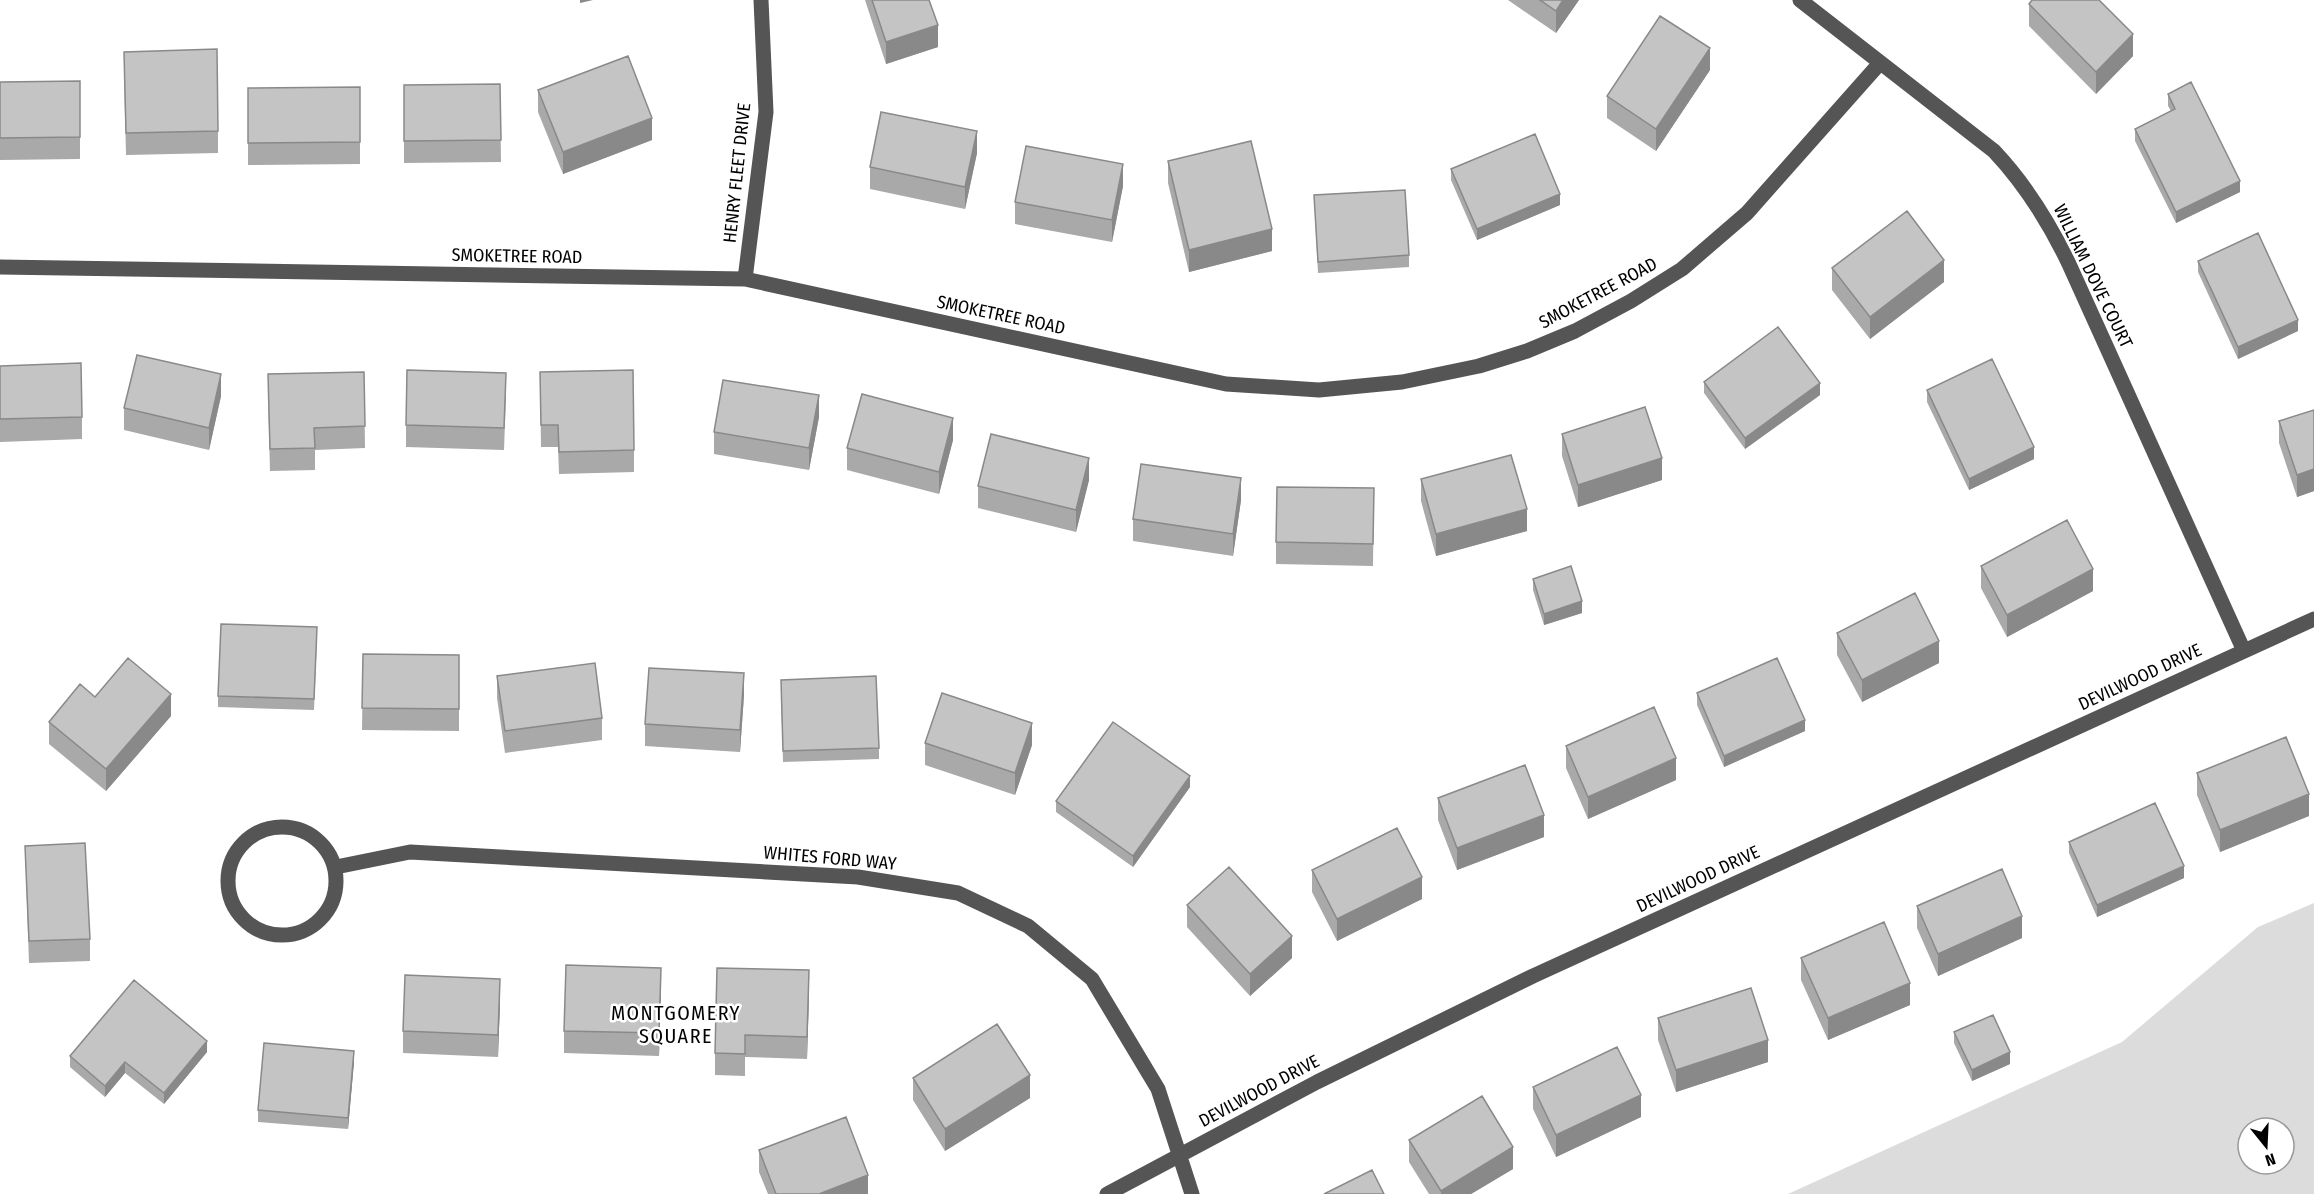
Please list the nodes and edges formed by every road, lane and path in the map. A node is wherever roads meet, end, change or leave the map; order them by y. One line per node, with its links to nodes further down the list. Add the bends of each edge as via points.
1 (761, 0): 5 (street, HENRY FLEET DRIVE, via 766,112)
2 (1800, 0): 3 (street, WILLIAM DOVE COURT)
3 (1880, 63): 5 (street, SMOKETREE ROAD, via 1747,213 1682,269 1575,331 1536,347 1479,366 1402,382 1320,390 1226,384); 7 (street, WILLIAM DOVE COURT, via 1994,151 2035,201 2069,264)
4 (0, 267): 5 (street, SMOKETREE ROAD)
5 (745, 279)
6 (2314, 619): 7 (street, DEVILWOOD DRIVE)
7 (2244, 651): 9 (street, DEVILWOOD DRIVE, via 1533,976 1317,1082)
8 (336, 867): 8 (street, via 324,846 305,831 281,826 257,832 238,848 228,870 229,895 240,917 259,931 283,936 307,930 326,914 336,892); 9 (street, WHITES FORD WAY, via 410,852 858,877 958,893 1028,926 1092,979 1158,1089)
9 (1179, 1157): 10 (street, DEVILWOOD DRIVE); 11 (street, WHITES FORD WAY)
10 (1107, 1194)
11 (1192, 1194)

